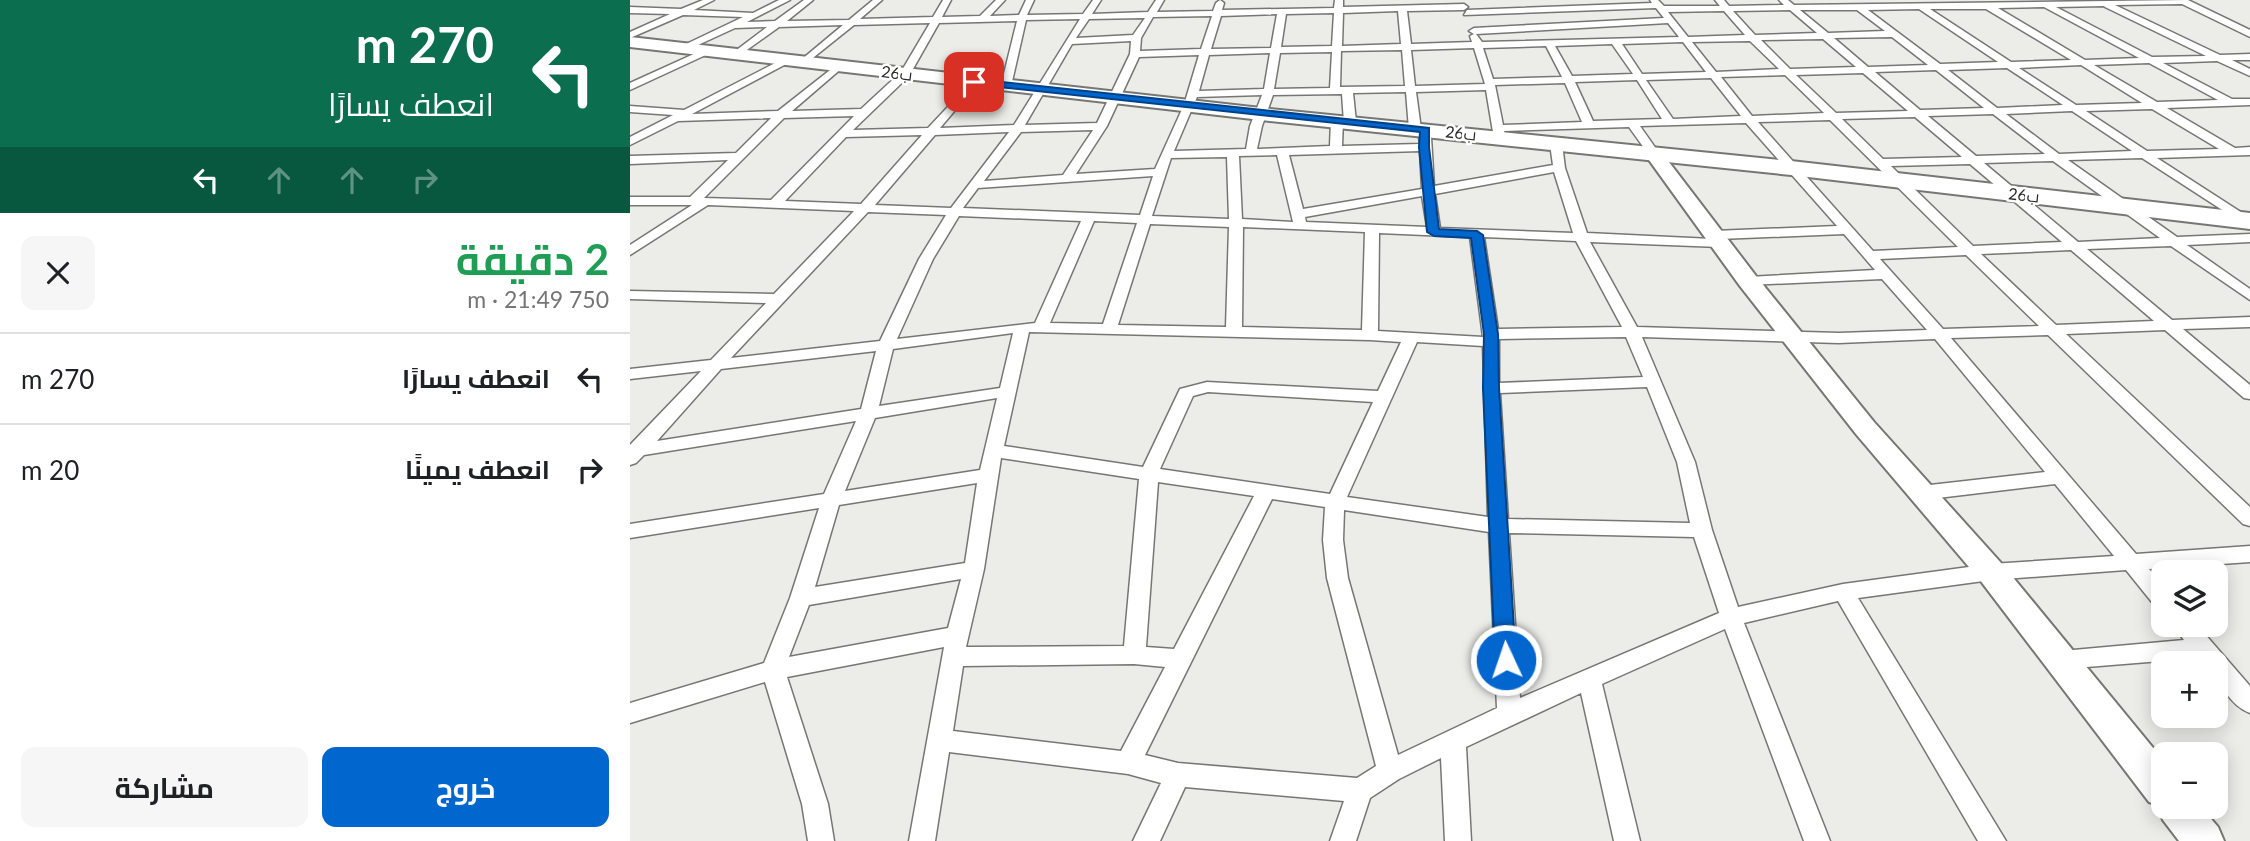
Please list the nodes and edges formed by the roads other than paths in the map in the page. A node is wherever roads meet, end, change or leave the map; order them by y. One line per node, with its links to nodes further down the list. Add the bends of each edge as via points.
1 (648, 0): 27 (street)
2 (710, 0): 34 (street)
3 (786, 0): 37 (street)
4 (809, 0): 47 (street)
5 (878, 0): 45 (street)
6 (947, 0): 43 (street)
7 (1001, 0): 40 (street)
8 (1030, 0): 39 (street)
9 (1097, 0): 38 (street)
10 (1160, 0): 36 (street)
11 (1221, 0): 33 (street)
12 (1301, 0): 31 (street)
13 (1587, 0): 29 (street)
14 (1977, 0): 25 (street)
15 (2182, 0): 16 (street); 42 (street)
16 (2101, 1): 17 (street); 71 (street)
17 (2042, 2): 25 (street); 73 (street)
18 (1786, 3): 19 (street); 21 (street); 53 (street)
19 (1852, 3): 22 (street); 50 (street)
20 (746, 4): 35 (street)
21 (1722, 4): 24 (street); 55 (street)
22 (1925, 4): 25 (street); 75 (street)
23 (1339, 5): 28 (street); 31 (street); 64 (street)
24 (1658, 5): 29 (street); 44 (street)
25 (1987, 6): 74 (street)
26 (1465, 7): 28 (street); 32 (street); 49 (street)
27 (630, 8): 34 (street)
28 (1402, 8): 62 (street)
29 (1594, 9): 32 (street)
30 (1282, 11): 31 (street); 33 (street); 65 (street)
31 (1299, 11)
32 (1538, 11): 48 (street)
33 (1217, 12): 36 (street); 67 (street)
34 (681, 13): 35 (street); 52 (street)
35 (724, 14): 37 (street)
36 (1153, 14): 38 (street); 54 (street)
37 (754, 15): 46 (street)
38 (1087, 16): 39 (street); 57 (street)
39 (1024, 17): 40 (street); 87 (street)
40 (983, 18): 43 (street)
41 (2239, 18): 42 (street)
42 (2219, 19): 51 (street)
43 (938, 20): 45 (street); 80 (street)
44 (1669, 20): 48 (street); 56 (street)
45 (850, 22): 47 (street); 72 (street)
46 (735, 24): 47 (street); 63 (street)
47 (778, 24): 68 (street)
48 (1538, 28): 49 (street); 60 (street)
49 (1474, 31): 61 (street)
50 (1894, 34): 53 (street); 77 (street)
51 (2250, 34)
52 (630, 35)
53 (1825, 36): 55 (street); 78 (street)
54 (1136, 38): 57 (street); 69 (street)
55 (1754, 38): 56 (street); 79 (street)
56 (1683, 39): 58 (street); 82 (street)
57 (1069, 41): 89 (street)
58 (1615, 41): 60 (street); 83 (street)
59 (630, 42): 63 (highway, 26ب)
60 (1543, 42): 61 (street); 84 (street)
61 (1476, 45): 62 (street); 86 (street)
62 (1406, 46): 64 (street); 90 (street)
63 (685, 48): 66 (highway, 26ب)
64 (1338, 48): 65 (street); 91 (street)
65 (1276, 50): 67 (street); 96 (street)
66 (707, 51): 68 (highway, 26ب); 88 (street)
67 (1204, 52): 69 (street); 93 (street)
68 (737, 54): 72 (highway, 26ب)
69 (1135, 54): 92 (street)
70 (2250, 57): 71 (street)
71 (2219, 58): 73 (street); 81 (street)
72 (796, 61): 76 (highway, 26ب); 102 (street)
73 (2152, 61): 74 (street); 94 (street)
74 (2082, 63): 75 (street); 97 (street)
75 (2010, 65): 77 (street); 98 (street)
76 (839, 66): 80 (highway, 26ب); 105 (street)
77 (1938, 67): 78 (street); 100 (street)
78 (1865, 70): 79 (street); 103 (street)
79 (1790, 72): 82 (street); 106 (street)
80 (905, 74): 85 (highway, 26ب); 101 (street)
81 (2250, 74)
82 (1714, 75): 83 (street); 108 (street)
83 (1641, 77): 84 (street); 110 (street)
84 (1569, 80): 86 (street); 113 (street)
85 (974, 82): 87 (highway, 26ب); 115 (street)
86 (1490, 85): 90 (street); 116 (street)
87 (1006, 86): 89 (highway, 26ب)
88 (630, 88)
89 (1041, 89): 92 (highway, 26ب); 114 (street)
90 (1411, 89): 91 (street); 118 (street)
91 (1341, 91): 96 (street); 109 (street)
92 (1113, 97): 93 (highway, 26ب); 112 (street)
93 (1191, 100): 96 (highway, 26ب); 128 (street)
94 (2230, 102): 95 (street); 97 (street); 104 (street)
95 (2250, 102)
96 (1264, 104): 109 (highway, 26ب); 125 (street)
97 (2152, 104): 98 (street); 126 (street)
98 (2073, 107): 100 (street); 130 (street)
99 (630, 109): 102 (street)
100 (1995, 110): 103 (street); 131 (street)
101 (864, 112): 105 (street); 117 (street)
102 (687, 113): 107 (street)
103 (1916, 113): 106 (street); 133 (street)
104 (2250, 113)
105 (782, 114): 107 (street); 129 (street)
106 (1835, 116): 108 (street); 135 (street)
107 (676, 118): 119 (street)
108 (1749, 119): 110 (street); 137 (street)
109 (1343, 121): 118 (highway, 26ب); 121 (street)
110 (1670, 122): 111 (street)
111 (1633, 124): 113 (street); 127 (street)
112 (1101, 125): 114 (street); 139 (street)
113 (1589, 125): 116 (street)
114 (1017, 129): 115 (street); 141 (street)
115 (933, 131): 117 (street); 148 (street)
116 (1499, 133): 118 (highway, 26ب); 120 (highway, 26ب)
117 (843, 134): 146 (street)
118 (1422, 135): 121 (street); 142 (street)
119 (630, 142)
120 (1556, 144): 127 (highway, 26ب); 136 (street)
121 (1336, 149): 122 (street)
122 (1282, 151): 125 (street); 152 (street)
123 (2250, 151): 126 (street)
124 (1233, 152): 125 (street); 128 (street); 153 (street)
125 (1251, 152)
126 (2233, 152): 130 (street); 134 (street)
127 (1653, 153): 137 (highway, 26ب); 160 (street)
128 (1166, 155): 138 (street)
129 (739, 156): 132 (street); 145 (street)
130 (2146, 156): 131 (street); 154 (street)
131 (2057, 158): 133 (street); 147 (street)
132 (630, 160)
133 (1972, 161): 135 (street); 143 (street)
134 (2250, 162)
135 (1882, 163): 140 (street)
136 (1559, 168): 142 (street); 159 (street)
137 (1791, 168): 140 (highway, 26ب); 156 (street)
138 (1160, 172): 139 (street); 151 (street)
139 (1067, 178): 141 (street)
140 (1903, 182): 143 (highway, 26ب); 163 (street)
141 (973, 185): 149 (street)
142 (1428, 192): 152 (street); 157 (street)
143 (2012, 194): 147 (highway, 26ب); 162 (street)
144 (630, 201): 145 (street)
145 (699, 201): 146 (street); 164 (street)
146 (774, 205): 148 (street)
147 (2124, 207): 154 (highway, 26ب); 161 (street)
148 (864, 209): 149 (street); 170 (street)
149 (954, 212): 150 (street); 183 (street, via 926,259)
150 (1089, 217): 151 (street); 173 (street)
151 (1145, 219): 153 (street); 174 (street)
152 (1299, 220): 153 (street); 155 (street)
153 (1236, 223): 175 (street)
154 (2249, 226): 161 (street)
155 (1372, 229): 157 (street); 178 (street)
156 (1847, 230): 160 (street); 165 (street)
157 (1434, 232): 158 (street)
158 (1477, 235): 159 (street); 182 (street)
159 (1582, 239): 160 (street); 177 (street)
160 (1717, 239): 167 (street)
161 (2175, 242): 162 (street); 169 (street)
162 (2076, 246): 163 (street); 172 (street)
163 (1969, 250): 165 (street); 176 (street)
164 (630, 251)
165 (1870, 255): 166 (street)
166 (1887, 274): 167 (street); 179 (street)
167 (1748, 281): 180 (street)
168 (630, 295): 170 (street)
169 (2250, 296)
170 (777, 299): 184 (street)
171 (2250, 322): 172 (street)
172 (2170, 325): 176 (street); 189 (street)
173 (1032, 327): 174 (street); 183 (street); 188 (street)
174 (1109, 328): 175 (street)
175 (1234, 330): 178 (street)
176 (2055, 330): 179 (street); 201 (street)
177 (1632, 332): 180 (street); 182 (street); 186 (street)
178 (1370, 335): 181 (street)
179 (1941, 336): 180 (street); 196 (street)
180 (1793, 337): 198 (street)
181 (1411, 338): 182 (street); 190 (street)
182 (1491, 338): 187 (street)
183 (886, 345): 184 (street); 191 (street)
184 (717, 363): 185 (street); 193 (street)
185 (630, 374)
186 (1652, 382): 187 (street); 203 (street, via 1686,461)
187 (1491, 388): 202 (street)
188 (1005, 392): 191 (street); 192 (street)
189 (2250, 394)
190 (1385, 397): 194 (street, via 1196,389 1186,393); 200 (street)
191 (868, 414): 193 (street); 199 (street)
192 (994, 451): 194 (street); 195 (street)
193 (633, 453)
194 (1149, 474): 197 (street); 216 (street)
195 (988, 475): 199 (street); 207 (street)
196 (2060, 477): 198 (street); 206 (street)
197 (1266, 492): 200 (street); 217 (street)
198 (1921, 493): 208 (street)
199 (832, 498): 204 (street); 211 (street)
200 (1335, 503): 202 (street); 227 (street, via 1333,552)
201 (2250, 519)
202 (1498, 526): 203 (street); 223 (street)
203 (1702, 530): 212 (street)
204 (630, 531)
205 (2250, 554): 206 (street)
206 (2129, 561): 208 (street); 209 (street)
207 (974, 569): 211 (street); 214 (street)
208 (1991, 572): 210 (street); 218 (street)
209 (2151, 586)
210 (1843, 592): 212 (street); 239 (street)
211 (801, 598): 219 (street)
212 (1731, 617): 220 (street); 238 (street)
213 (2194, 637): 215 (street)
214 (956, 646): 216 (street); 219 (street); 224 (street)
215 (2204, 648): 218 (street); 221 (street)
216 (1134, 655): 217 (street)
217 (1181, 659): 226 (street)
218 (2062, 660): 228 (street)
219 (773, 670): 222 (street); 232 (street, via 815,804)
220 (1588, 677): 223 (street); 237 (street)
221 (2250, 703)
222 (630, 713)
223 (1509, 714): 225 (street)
224 (940, 740): 226 (street); 233 (street)
225 (1453, 742): 227 (street); 236 (street)
226 (1128, 763): 229 (street)
227 (1390, 771): 230 (street)
228 (2151, 774)
229 (1178, 775): 230 (street); 234 (street)
230 (1360, 790): 235 (street)
231 (2187, 819): 240 (street)
232 (821, 841)
233 (922, 841)
234 (1146, 841)
235 (1343, 841)
236 (1458, 841)
237 (1627, 841)
238 (1817, 841)
239 (1993, 841)
240 (2204, 841)

